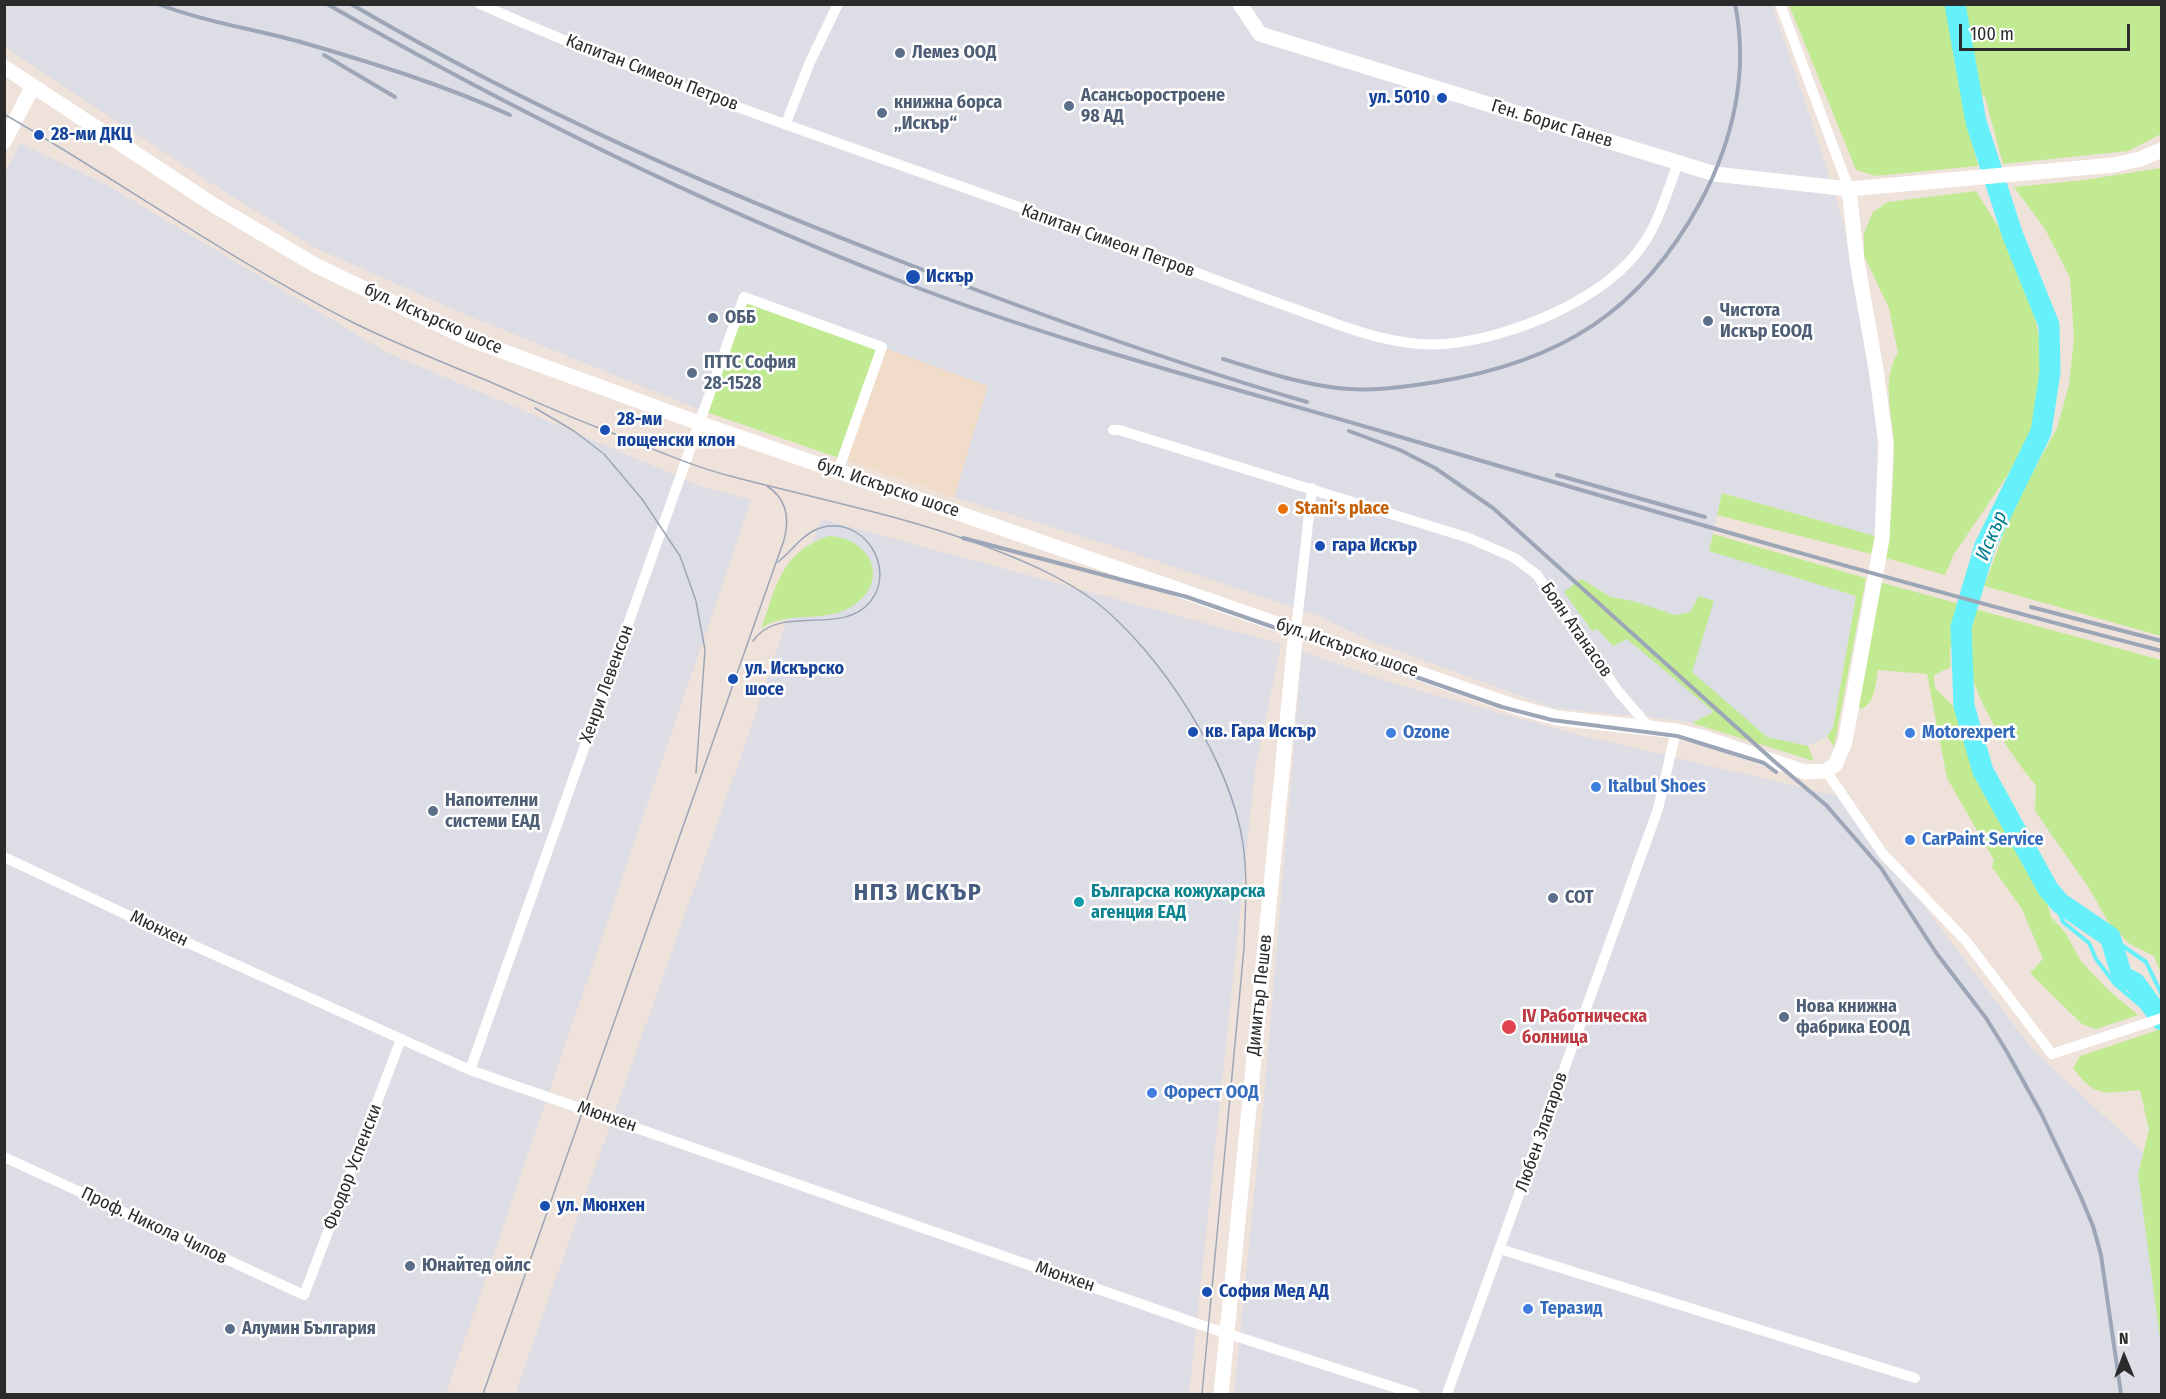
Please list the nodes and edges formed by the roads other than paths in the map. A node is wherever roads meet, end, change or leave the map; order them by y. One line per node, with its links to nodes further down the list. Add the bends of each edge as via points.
1 (480, 4): 7 (street, Капитан Симеон Петров)
2 (838, 4): 7 (street)
3 (1240, 4): 10 (main road, Ген. Борис Ганев, via 1260,34)
4 (1780, 4): 11 (street)
5 (4, 67): 6 (main road, бул. Искърско шосе)
6 (33, 86): 8 (main road); 12 (main road, бул. Искърско шосе, via 212,204 315,265 469,339)
7 (786, 123): 10 (street, Капитан Симеон Петров, via 1323,319 1387,340 1443,344 1495,336 1543,320 1624,267 1644,243 1660,213)
8 (4, 142)
9 (2162, 150): 11 (main road, Ген. Борис Ганев, via 2131,161 2083,168)
10 (1678, 163): 11 (main road, Ген. Борис Ганев, via 1736,177)
11 (1849, 189): 19 (main road, via 1886,444 1882,538 1845,742 1835,765)
12 (699, 423): 14 (main road, бул. Искърско шосе); 14 (street, Хенри Левенсон, via 744,297 882,347); 23 (street, Хенри Левенсон)
13 (1113, 430): 15 (street, Боян Атанасов)
14 (838, 471): 16 (main road, бул. Искърско шосе)
15 (1312, 488): 16 (street, Димитър Пешев); 17 (street, Боян Атанасов, via 1469,538 1527,565 1551,592 1618,691)
16 (1296, 630): 17 (main road, бул. Искърско шосе, via 1515,707 1557,718); 27 (main road, Димитър Пешев)
17 (1649, 727): 18 (main road, бул. Искърско шосе)
18 (1676, 731): 19 (main road, бул. Искърско шосе, via 1805,772); 25 (street, Любен Златаров, via 1658,809)
19 (1826, 771): 21 (street, via 1883,854 1966,941 2052,1054)
20 (4, 857): 22 (street, Мюнхен)
21 (2162, 1018)
22 (401, 1040): 23 (street, Мюнхен); 26 (street, Фьодор Успенски)
23 (470, 1070): 27 (street, Мюнхен)
24 (4, 1157): 26 (street, Проф. Никола Чилов)
25 (1500, 1249): 28 (street); 31 (street, Любен Златаров)
26 (304, 1295)
27 (1227, 1333): 29 (main road, Димитър Пешев); 30 (street)
28 (1915, 1378)
29 (1221, 1395)
30 (1415, 1395)
31 (1447, 1395)

